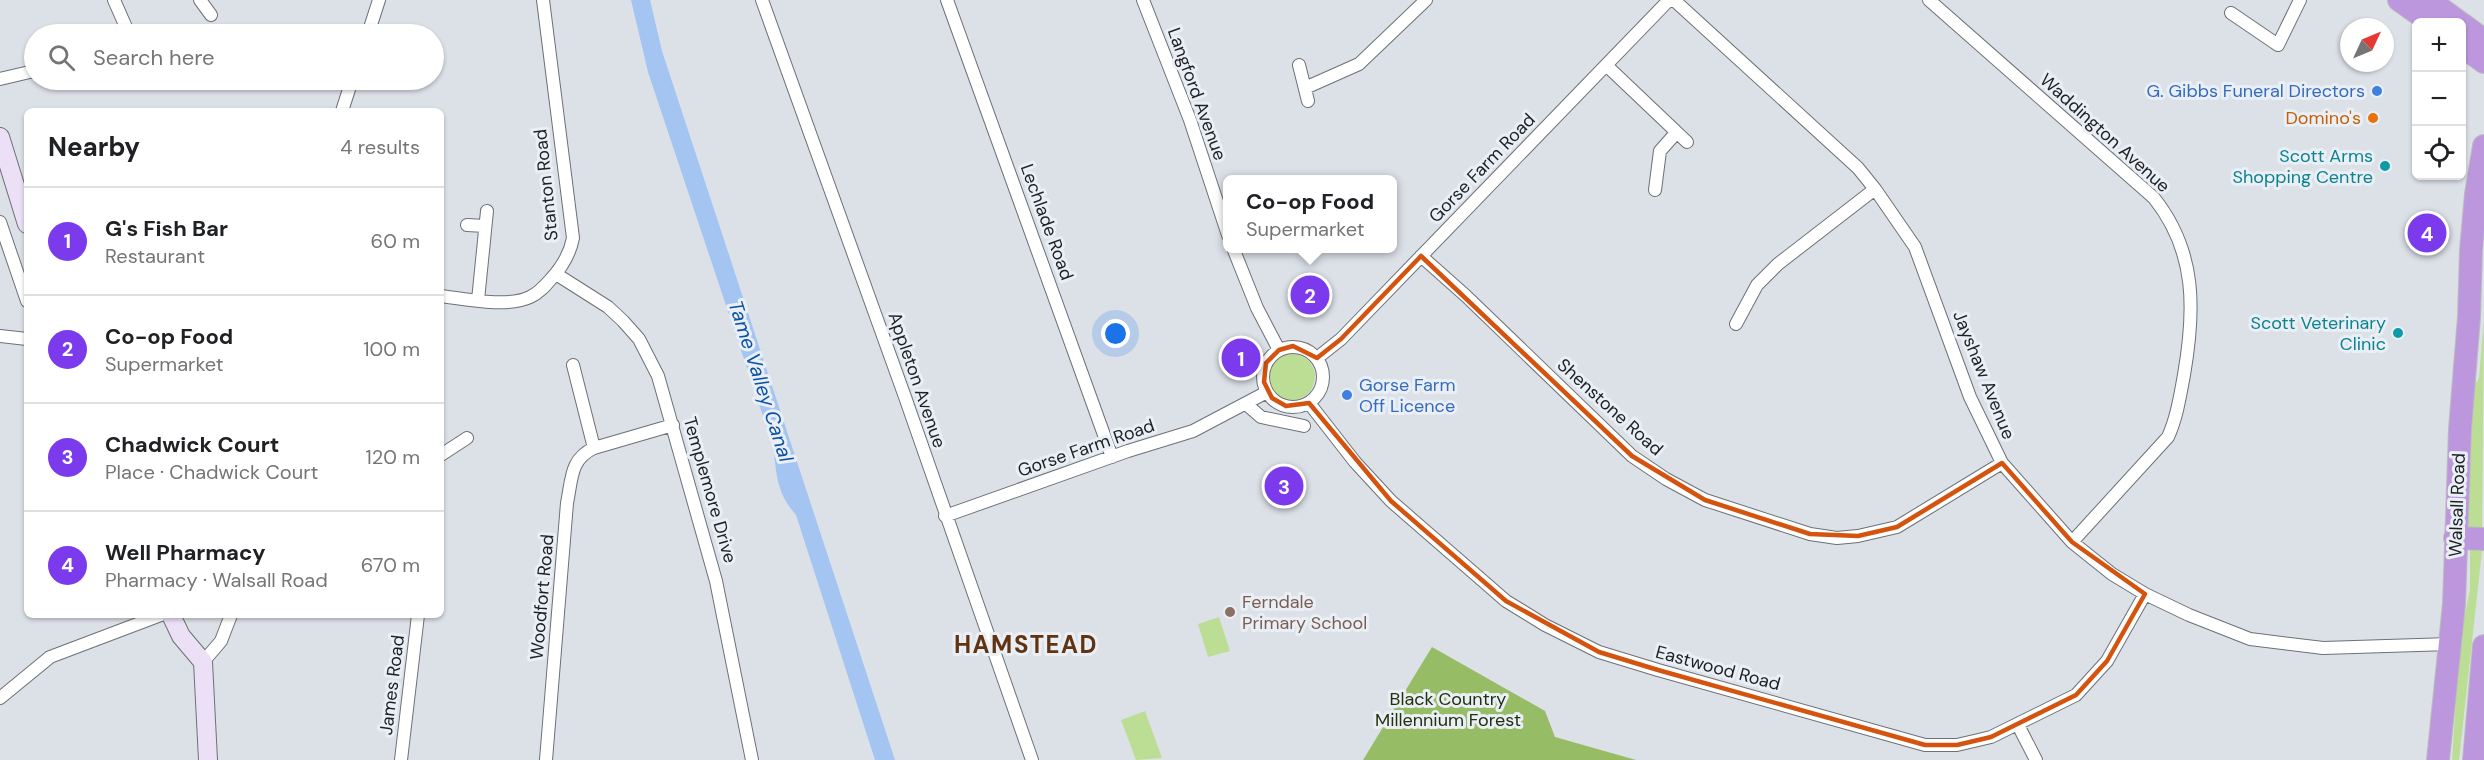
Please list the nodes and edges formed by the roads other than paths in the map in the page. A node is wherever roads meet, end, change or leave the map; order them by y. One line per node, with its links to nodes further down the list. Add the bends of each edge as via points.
1 (114, 0): 21 (street)
2 (200, 0): 18 (street)
3 (379, 0): 22 (street)
4 (543, 0): 51 (street, Stanton Road, via 573,238)
5 (762, 0): 17 (street, Appleton Avenue)
6 (774, 0): 17 (street)
7 (947, 0): 70 (street, Lechlade Road)
8 (1143, 0): 45 (street, Langford Avenue, via 1190,120)
9 (1426, 0): 31 (street, via 1359,64)
10 (1669, 0): 28 (street, Gorse Farm Road)
11 (1674, 0): 39 (street, Jayshaw Avenue, via 1858,168)
12 (1929, 0): 75 (street, Waddington Avenue, via 2154,198 2165,212 2188,272 2190,339 2176,418 2168,437)
13 (2300, 0): 16 (street, via 2278,45)
14 (2399, 0): 19 (highway)
15 (2429, 0): 20 (highway)
16 (2231, 13)
17 (766, 14): 72 (street, Appleton Avenue)
18 (212, 15)
19 (2424, 18)
20 (2453, 18)
21 (125, 24)
22 (371, 24)
23 (2466, 27): 24 (highway)
24 (2484, 40)
25 (2466, 48): 26 (highway)
26 (2484, 62)
27 (1299, 65): 31 (street)
28 (1606, 66): 35 (street); 50 (street, Gorse Farm Road)
29 (24, 73): 30 (street)
30 (0, 79)
31 (1305, 88): 33 (street)
32 (349, 90): 34 (street)
33 (1308, 101)
34 (343, 108)
35 (1676, 133): 37 (street); 40 (street, via 1660,151)
36 (0, 137): 43 (main road)
37 (1687, 142)
38 (2484, 146): 48 (highway, Walsall Road)
39 (1875, 189): 56 (street, via 1778,264 1757,285); 71 (street, Jayshaw Avenue, via 1915,247 1970,397)
40 (1655, 190)
41 (2484, 205): 48 (highway, Walsall Road)
42 (487, 210): 47 (street)
43 (24, 214)
44 (0, 222): 52 (street)
45 (1223, 223)
46 (467, 225): 47 (street)
47 (485, 225): 54 (street)
48 (2471, 250): 55 (highway, Walsall Road)
49 (1235, 253): 59 (street)
50 (1421, 256): 60 (street, Gorse Farm Road, via 1341,339); 71 (street, Shenstone Road, via 1632,456 1705,500 1810,534 1858,536 1896,527)
51 (556, 274): 54 (street, Stanton Road, via 543,288 516,302); 65 (street, Templemore Drive, via 608,307 639,339 658,376)
52 (24, 292)
53 (444, 296): 54 (street, Stanton Road)
54 (478, 300)
55 (2476, 309): 73 (highway, Walsall Road, via 2460,429)
56 (1736, 324)
57 (0, 336): 58 (street)
58 (24, 339)
59 (1279, 350): 60 (street, via 1293,346 1306,349); 62 (street, via 1263,373)
60 (1317, 358): 63 (street, via 1323,377 1316,396)
61 (573, 365): 68 (street)
62 (1267, 392): 63 (street, via 1286,406); 64 (street, Gorse Farm Road)
63 (1308, 403): 86 (street, Eastwood Road, via 1354,462 1391,501 1506,601 1599,652 1925,745 1958,746)
64 (1246, 404): 66 (street, via 1261,417); 70 (street, Gorse Farm Road, via 1193,431)
65 (673, 425): 68 (street, Woodfort Road); 90 (street, Templemore Drive, via 716,580)
66 (1304, 426)
67 (467, 438): 69 (street)
68 (594, 448): 89 (street, Woodfort Road, via 582,453 574,467 567,503)
69 (444, 452)
70 (1112, 457): 72 (street, Gorse Farm Road)
71 (2002, 463): 75 (street, Jayshaw Avenue)
72 (945, 516): 91 (street, Appleton Avenue)
73 (2455, 538): 74 (highway); 81 (highway, Walsall Road)
74 (2484, 539)
75 (2072, 542): 76 (street, Jayshaw Avenue)
76 (2145, 594): 81 (street, Jayshaw Avenue, via 2250,639 2323,648); 86 (street, Eastwood Road, via 2107,661 2076,696)
77 (153, 618): 84 (street, via 50,657)
78 (172, 618): 83 (main road, via 181,636)
79 (230, 618): 83 (street, via 221,641)
80 (418, 618): 88 (street, James Road)
81 (2450, 644): 93 (highway, Walsall Road)
82 (2484, 646): 85 (highway)
83 (203, 662): 87 (main road)
84 (0, 698)
85 (2477, 716): 94 (highway); 95 (highway)
86 (2018, 725): 92 (street)
87 (208, 760)
88 (401, 760)
89 (546, 760)
90 (752, 760)
91 (1032, 760)
92 (2036, 760)
93 (2438, 760)
94 (2468, 760)
95 (2474, 760)

